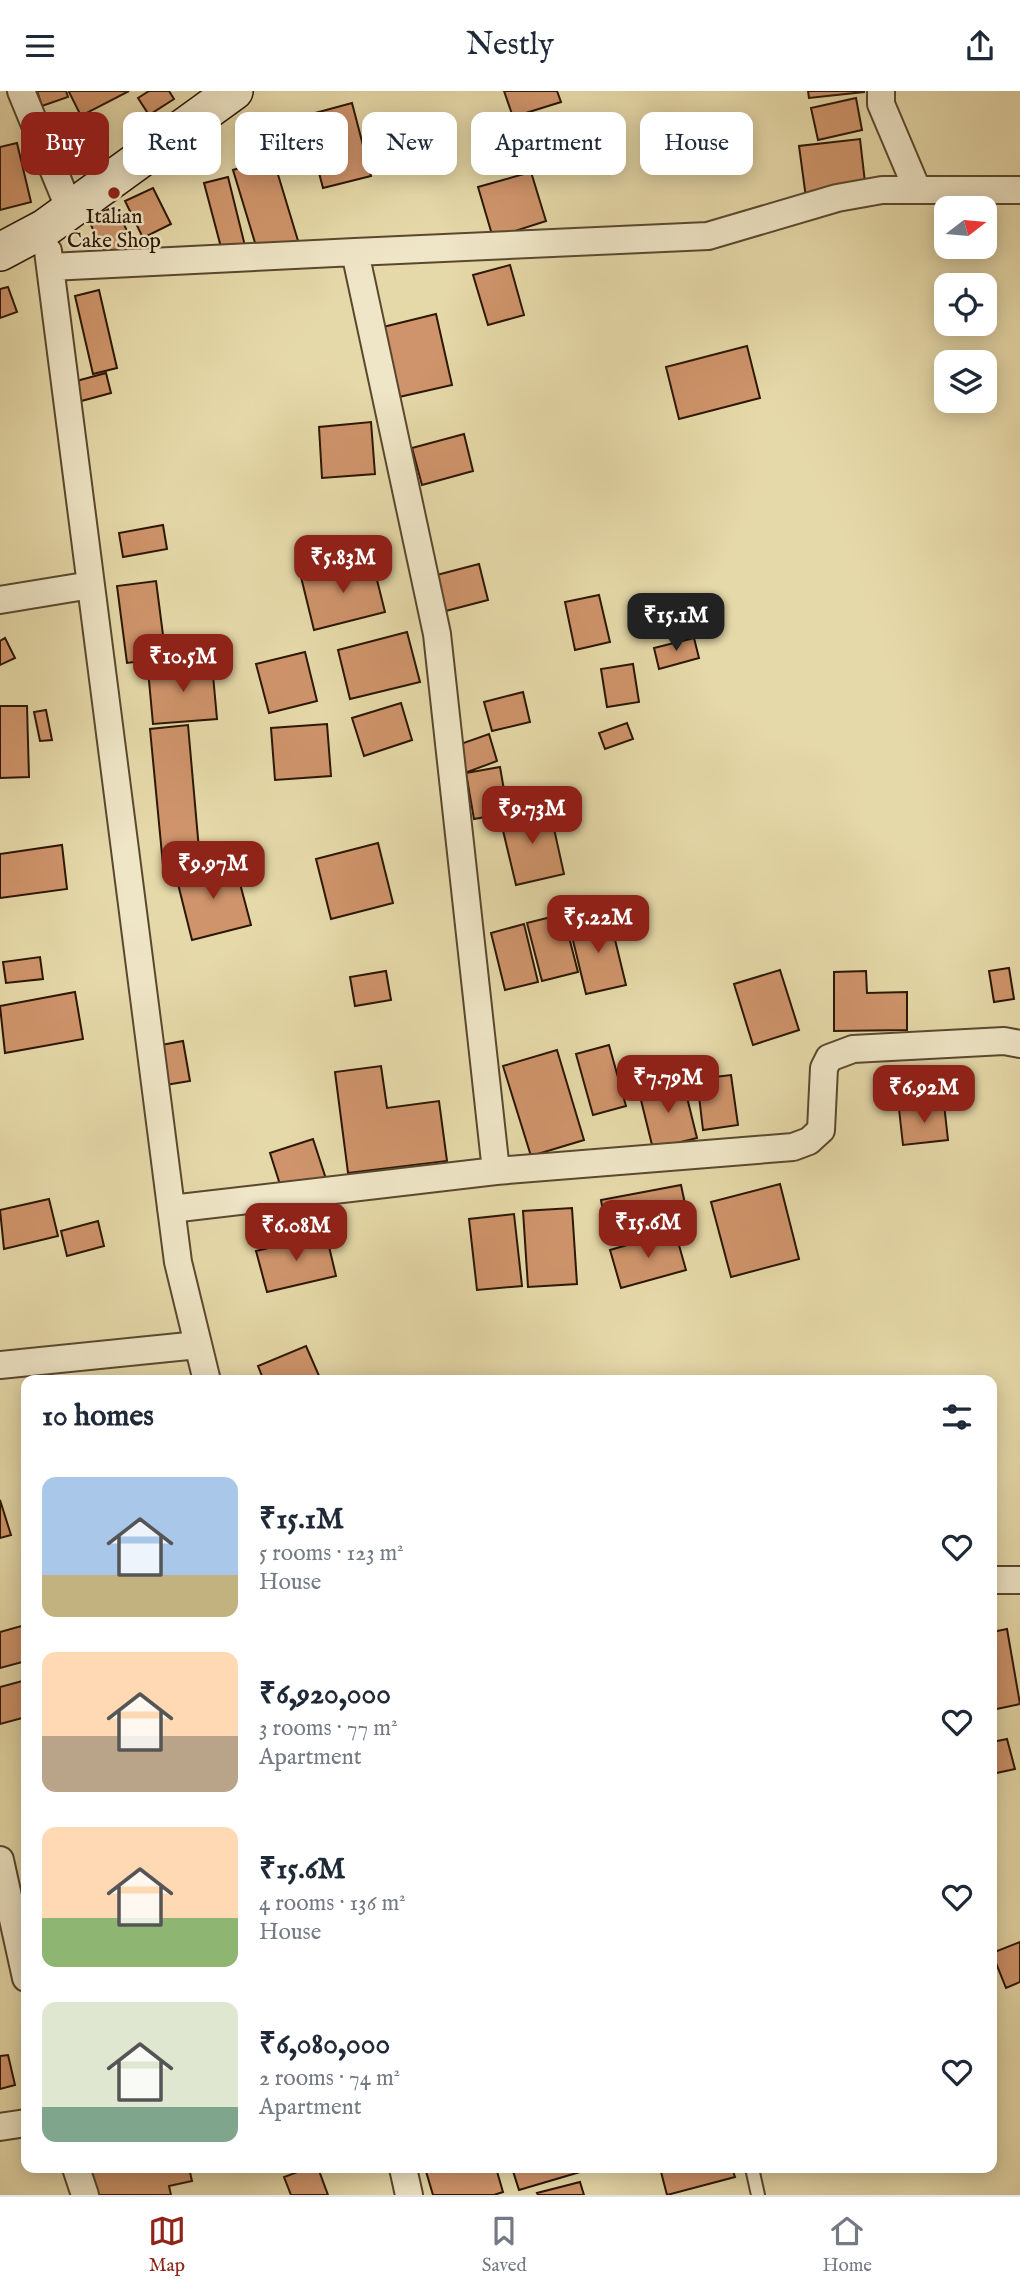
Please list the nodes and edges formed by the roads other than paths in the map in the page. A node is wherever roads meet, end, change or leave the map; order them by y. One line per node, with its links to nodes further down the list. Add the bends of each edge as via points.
1 (21, 91): 6 (street)
2 (233, 91): 6 (main road)
3 (881, 91): 4 (street, via 881,104)
4 (917, 189): 5 (street); 8 (street, via 836,198 708,236)
5 (1020, 190)
6 (57, 219): 7 (main road); 9 (street)
7 (0, 252)
8 (355, 252): 9 (street); 13 (street, via 437,634)
9 (50, 267): 10 (street)
10 (91, 585): 11 (street); 14 (street)
11 (0, 600)
12 (1020, 1044): 13 (street, via 853,1049 829,1058 824,1068 821,1130 793,1147)
13 (496, 1171): 14 (street)
14 (171, 1209): 15 (street)
15 (198, 1345): 16 (street); 17 (street)
16 (0, 1365)
17 (206, 1375)
18 (997, 1580): 19 (street)
19 (1020, 1580)
20 (0, 1860): 21 (street)
21 (21, 1954)
22 (21, 2124): 23 (street)
23 (0, 2127)
24 (78, 2173): 27 (street)
25 (404, 2173): 28 (street)
26 (753, 2173): 29 (lane)
27 (85, 2195)
28 (409, 2195)
29 (758, 2195)

